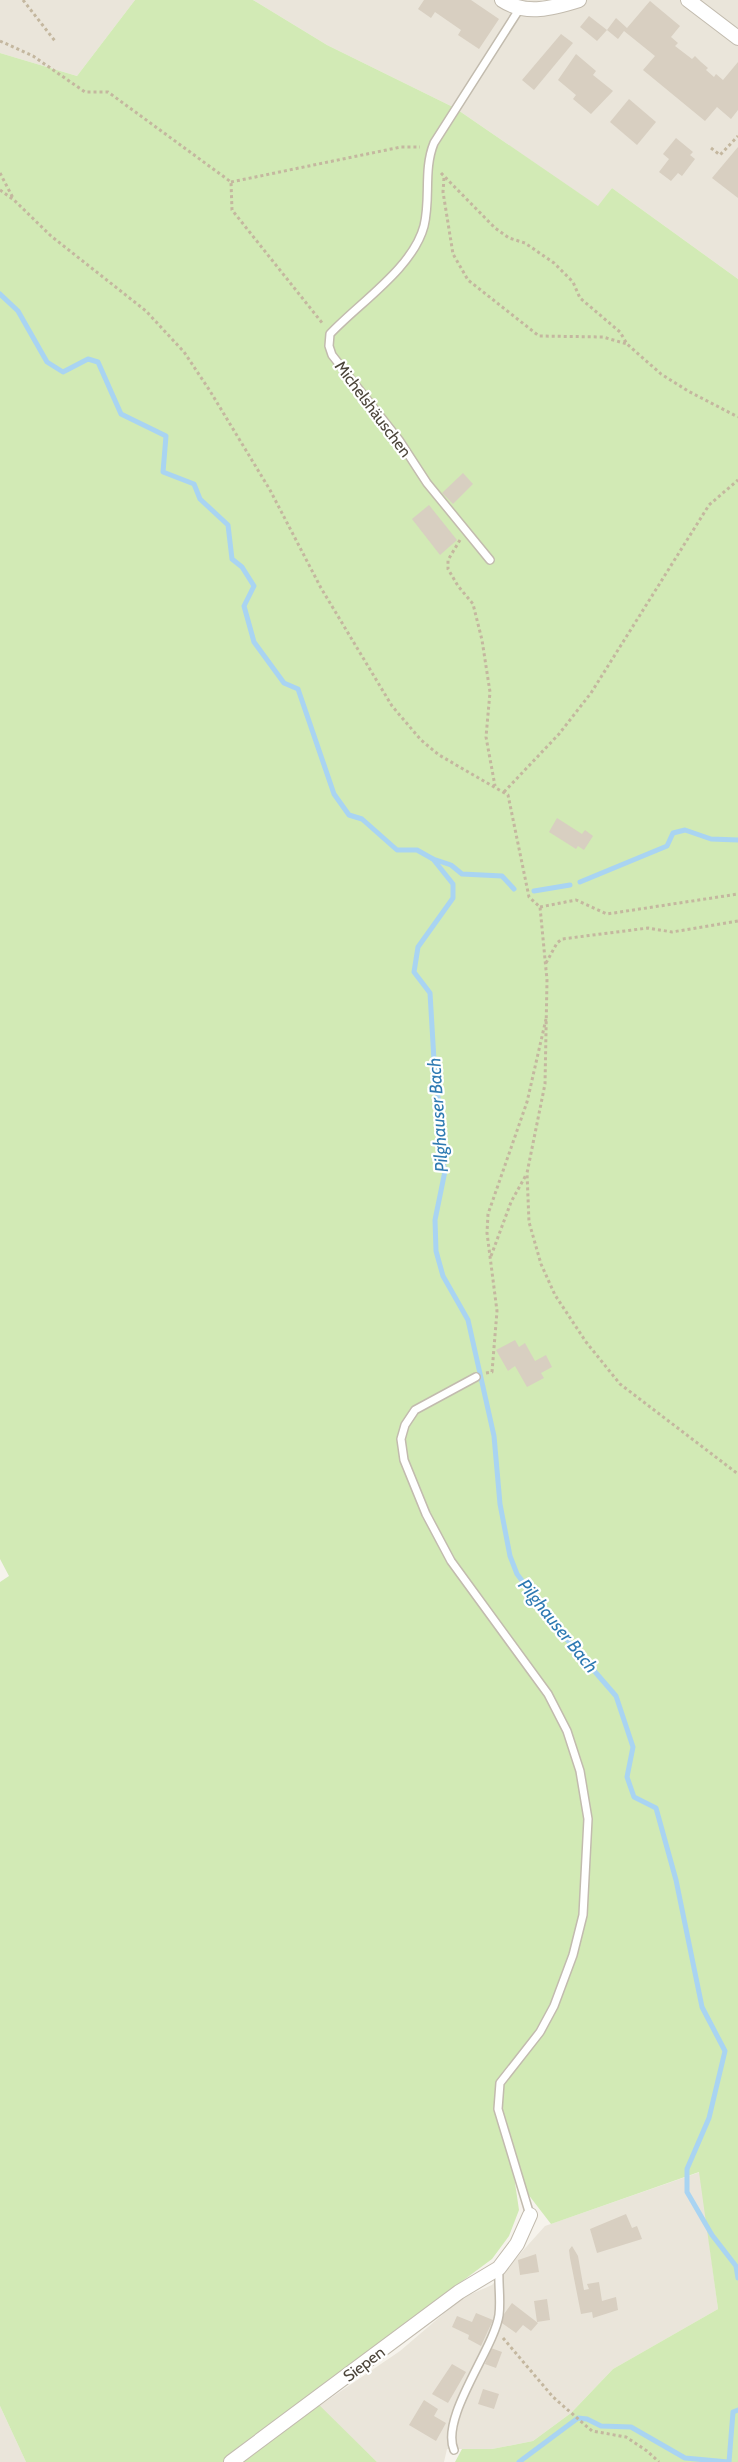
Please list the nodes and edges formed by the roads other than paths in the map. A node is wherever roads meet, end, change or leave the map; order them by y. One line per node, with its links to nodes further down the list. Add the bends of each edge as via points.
1 (502, 0): 4 (street)
2 (579, 0): 4 (street, via 544,9)
3 (688, 0): 5 (street)
4 (520, 8): 6 (lane, Michelshäuschen, via 440,131 431,153 427,215 417,242 405,261 330,334 329,346 427,483)
5 (738, 38)
6 (490, 560)
7 (476, 1377): 8 (lane, via 415,1410 401,1440 404,1460 451,1561 548,1694 567,1731 580,1771 588,1819 583,1915 573,1954 540,2032 500,2083 498,2109)
8 (530, 2215): 9 (street, Siepen, via 517,2244)
9 (499, 2268): 10 (lane, via 499,2315 457,2415 451,2433); 11 (street, Siepen, via 459,2292)
10 (454, 2450)
11 (231, 2462)

